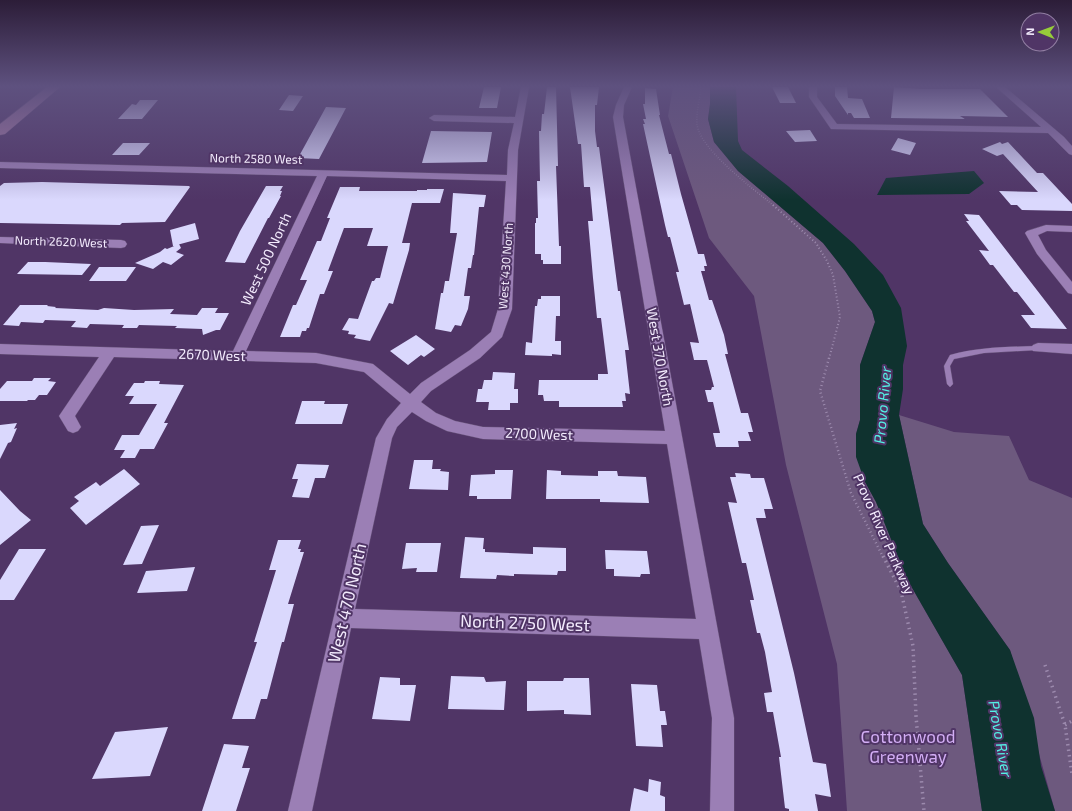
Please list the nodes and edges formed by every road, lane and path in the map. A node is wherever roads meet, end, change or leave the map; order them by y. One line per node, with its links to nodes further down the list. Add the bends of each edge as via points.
1 (518, 125): 10 (street, West 430 North, via 513,150)
2 (619, 125): 23 (street, West 370 North)
3 (697, 125): 32 (path, Provo River Parkway, via 704,142 733,172 816,243 833,275 840,317 820,391 851,493 901,591 913,646)
4 (832, 125): 6 (street, via 834,127)
5 (1043, 125): 6 (street)
6 (1049, 130): 7 (street)
7 (1072, 152)
8 (0, 165): 9 (street, North 2580 West)
9 (323, 174): 10 (street, North 2580 West); 19 (street, West 500 North)
10 (512, 178): 21 (street, West 430 North, via 505,309 497,334 475,354 426,387)
11 (1072, 228): 14 (street, via 1046,228 1031,233 1041,251)
12 (0, 240): 13 (street, North 2620 West)
13 (121, 244)
14 (1072, 290)
15 (1038, 348): 17 (street); 20 (lane, via 993,349 952,357 947,366)
16 (0, 349): 18 (street, 2670 West)
17 (1072, 349)
18 (110, 352): 19 (street, 2670 West); 22 (street, via 67,416)
19 (237, 356): 21 (street, 2670 West, via 316,358 368,368)
20 (950, 384)
21 (411, 403): 23 (street, 2700 West, via 452,427 483,433); 24 (street, West 470 North, via 392,423 384,438)
22 (73, 427)
23 (674, 438): 25 (street, West 370 North)
24 (343, 618): 25 (street, North 2750 West); 30 (street, West 470 North)
25 (708, 629): 31 (street, West 370 North, via 723,718)
26 (1045, 665): 28 (path)
27 (1072, 721): 28 (path)
28 (1065, 725): 29 (path)
29 (1072, 774)
30 (300, 811)
31 (722, 811)
32 (924, 811)

